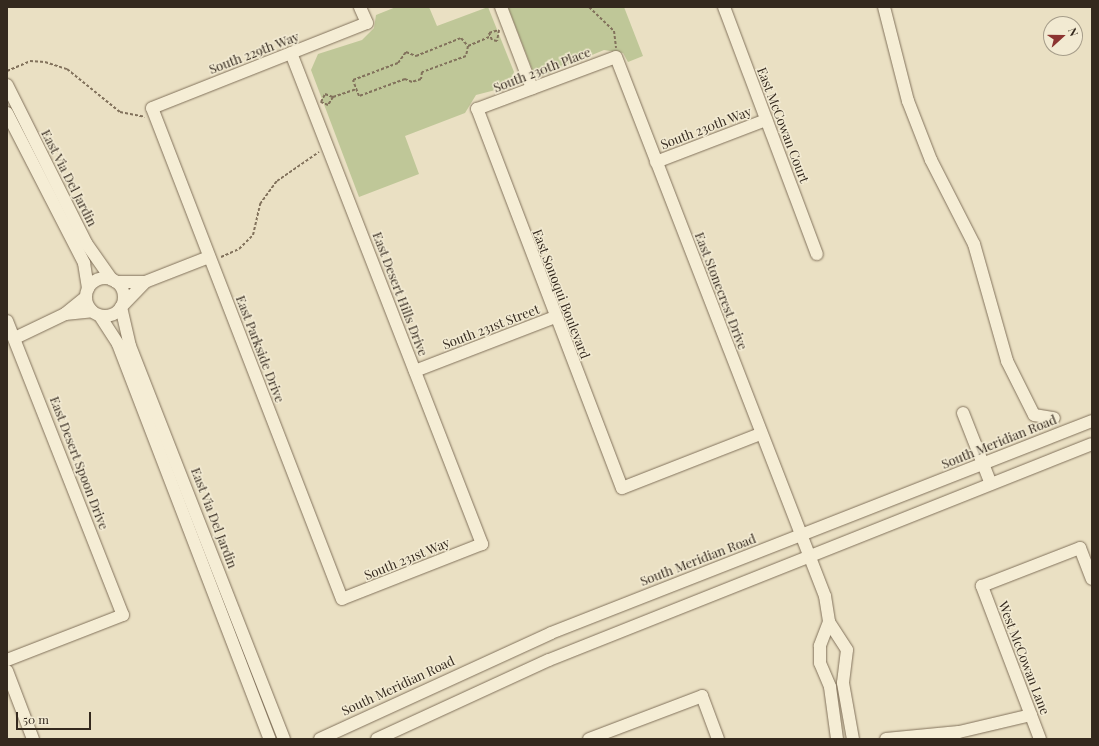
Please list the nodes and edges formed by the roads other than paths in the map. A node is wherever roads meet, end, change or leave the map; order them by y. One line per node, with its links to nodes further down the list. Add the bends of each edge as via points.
1 (360, 7): 5 (street, South 229th Way, via 367,23)
2 (501, 7): 8 (street)
3 (724, 7): 12 (street, East McCowan Court)
4 (884, 7): 27 (street, via 911,108 931,160 974,244 1007,361 1034,415)
5 (292, 53): 10 (street, South 229th Way); 25 (street, East Desert Hills Drive)
6 (616, 57): 8 (street, South 230th Place); 13 (street, East Stonecrest Drive)
7 (7, 85): 16 (street, East Via Del Jardin, via 86,243)
8 (532, 88): 9 (street, South 230th Place)
9 (477, 109): 22 (street, East Sonoqui Boulevard)
10 (153, 112): 15 (street, East Parkside Drive)
11 (7, 113): 18 (street, East Via Del Jardin, via 84,263)
12 (766, 120): 13 (street, South 230th Way); 14 (street, East McCowan Court)
13 (656, 162): 29 (street, East Stonecrest Drive)
14 (817, 254)
15 (210, 259): 17 (street); 37 (street, East Parkside Drive)
16 (114, 281): 17 (street); 18 (street, via 96,281); 19 (street, via 124,296)
17 (145, 282): 19 (street)
18 (87, 293): 20 (street); 21 (street)
19 (122, 306): 20 (street, via 110,316); 47 (street, East Via Del Jardin, via 130,346)
20 (96, 313): 21 (street); 46 (street, East Via Del Jardin, via 118,344)
21 (65, 314): 24 (street)
22 (555, 317): 25 (street, South 231st Street); 29 (street, East Sonoqui Boulevard, via 622,488)
23 (7, 321): 24 (street, East Desert Spoon Drive)
24 (15, 338): 39 (street, East Desert Spoon Drive, via 122,615)
25 (415, 371): 34 (street, East Desert Hills Drive)
26 (963, 413): 31 (street)
27 (1054, 418)
28 (1092, 421): 31 (street, South Meridian Road)
29 (760, 434): 33 (street, East Stonecrest Drive)
30 (1092, 444): 32 (street)
31 (983, 464): 32 (street); 33 (street, South Meridian Road)
32 (991, 484): 35 (street)
33 (799, 536): 35 (street, East Stonecrest Drive); 48 (street, South Meridian Road, via 551,633)
34 (482, 544): 37 (street, South 231st Way)
35 (808, 556): 38 (street, East Stonecrest Drive, via 825,596); 49 (street, via 549,660)
36 (1092, 579): 43 (street, West McCowan Lane, via 1080,548 982,586)
37 (342, 599)
38 (829, 622): 41 (street, via 847,650); 42 (street, via 820,646 820,663)
39 (7, 660)
40 (7, 671): 45 (street)
41 (844, 675): 42 (street); 53 (street)
42 (825, 676): 52 (street)
43 (1031, 715): 54 (street, via 959,732); 55 (street, West McCowan Lane)
44 (608, 735): 50 (street); 51 (street, via 702,696)
45 (33, 739)
46 (270, 739)
47 (284, 739)
48 (320, 739)
49 (377, 739)
50 (589, 739)
51 (718, 739)
52 (837, 739)
53 (853, 739)
54 (886, 739)
55 (1040, 739)

